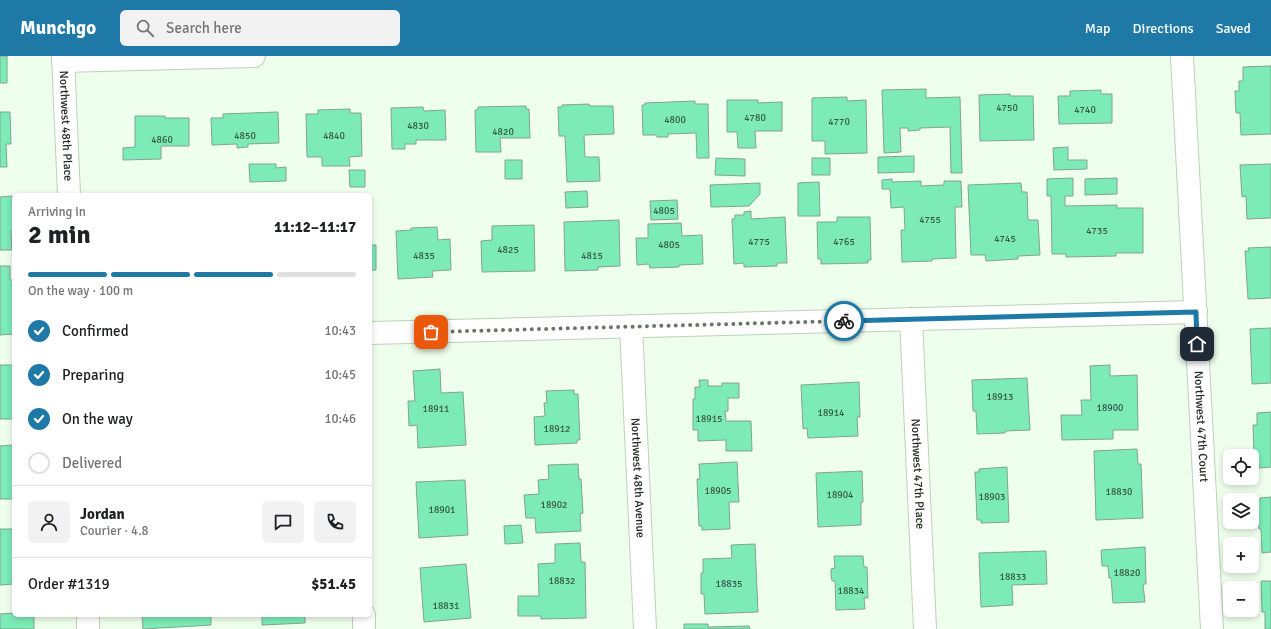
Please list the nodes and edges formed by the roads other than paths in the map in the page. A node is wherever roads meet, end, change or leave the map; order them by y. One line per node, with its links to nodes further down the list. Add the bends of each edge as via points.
1 (254, 56): 3 (street)
2 (1182, 56): 5 (street, Northwest 47th Court)
3 (63, 59): 4 (street, Northwest 48th Place)
4 (69, 193)
5 (1196, 312): 6 (street); 15 (street, Northwest 47th Court)
6 (911, 319): 7 (street); 14 (street, Northwest 47th Place)
7 (631, 326): 8 (street); 13 (street, Northwest 48th Avenue)
8 (372, 333)
9 (88, 617): 11 (street)
10 (364, 617): 12 (street)
11 (88, 629)
12 (364, 629)
13 (645, 629)
14 (925, 629)
15 (1212, 629)

